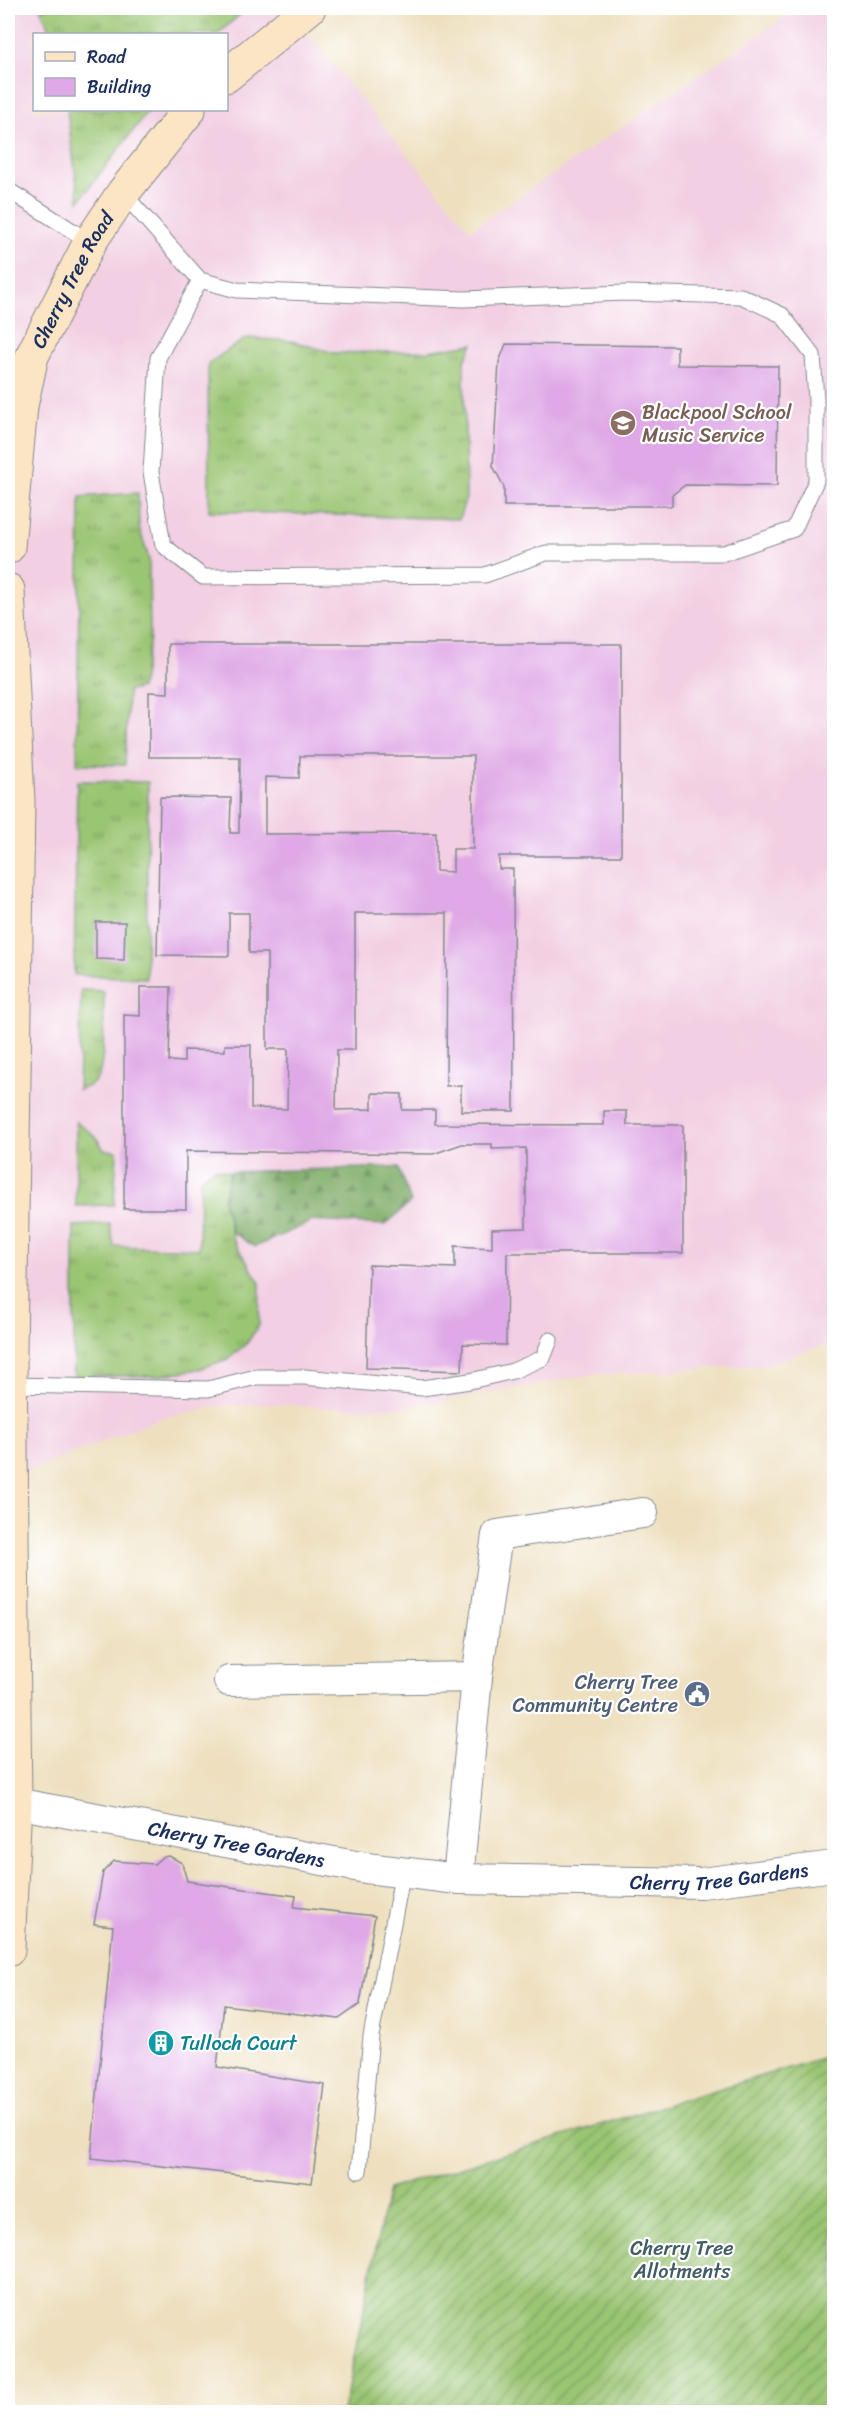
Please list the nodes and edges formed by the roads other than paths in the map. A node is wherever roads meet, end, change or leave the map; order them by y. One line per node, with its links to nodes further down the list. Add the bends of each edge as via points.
1 (309, 8): 2 (street)
2 (228, 74)
3 (188, 111): 5 (street, Cherry Tree Road)
4 (8, 190): 6 (lane)
5 (123, 193): 6 (street, Cherry Tree Road); 7 (lane)
6 (90, 242): 8 (street, Cherry Tree Road, via 32,357)
7 (200, 280): 7 (lane, via 237,290 340,296 741,296 782,315 813,355 816,482 794,529 724,553 546,553 485,575 203,577 163,545 151,472 158,358)
8 (14, 402): 9 (street, Cherry Tree Road)
9 (8, 547)
10 (8, 590): 11 (street, via 18,801)
11 (11, 933): 13 (street)
12 (550, 1340): 14 (lane, via 543,1358 513,1371 422,1388 304,1377 256,1377 208,1389)
13 (9, 1346): 14 (street)
14 (11, 1385): 18 (street)
15 (643, 1513): 16 (street, via 497,1535)
16 (477, 1677): 17 (street); 21 (street)
17 (229, 1681)
18 (15, 1803): 20 (street, Cherry Tree Gardens); 22 (street)
19 (834, 1866): 21 (street, Cherry Tree Gardens, via 701,1883)
20 (403, 1872): 21 (street, Cherry Tree Gardens); 23 (lane, via 371,2036)
21 (458, 1879)
22 (8, 1950)
23 (359, 2171)

